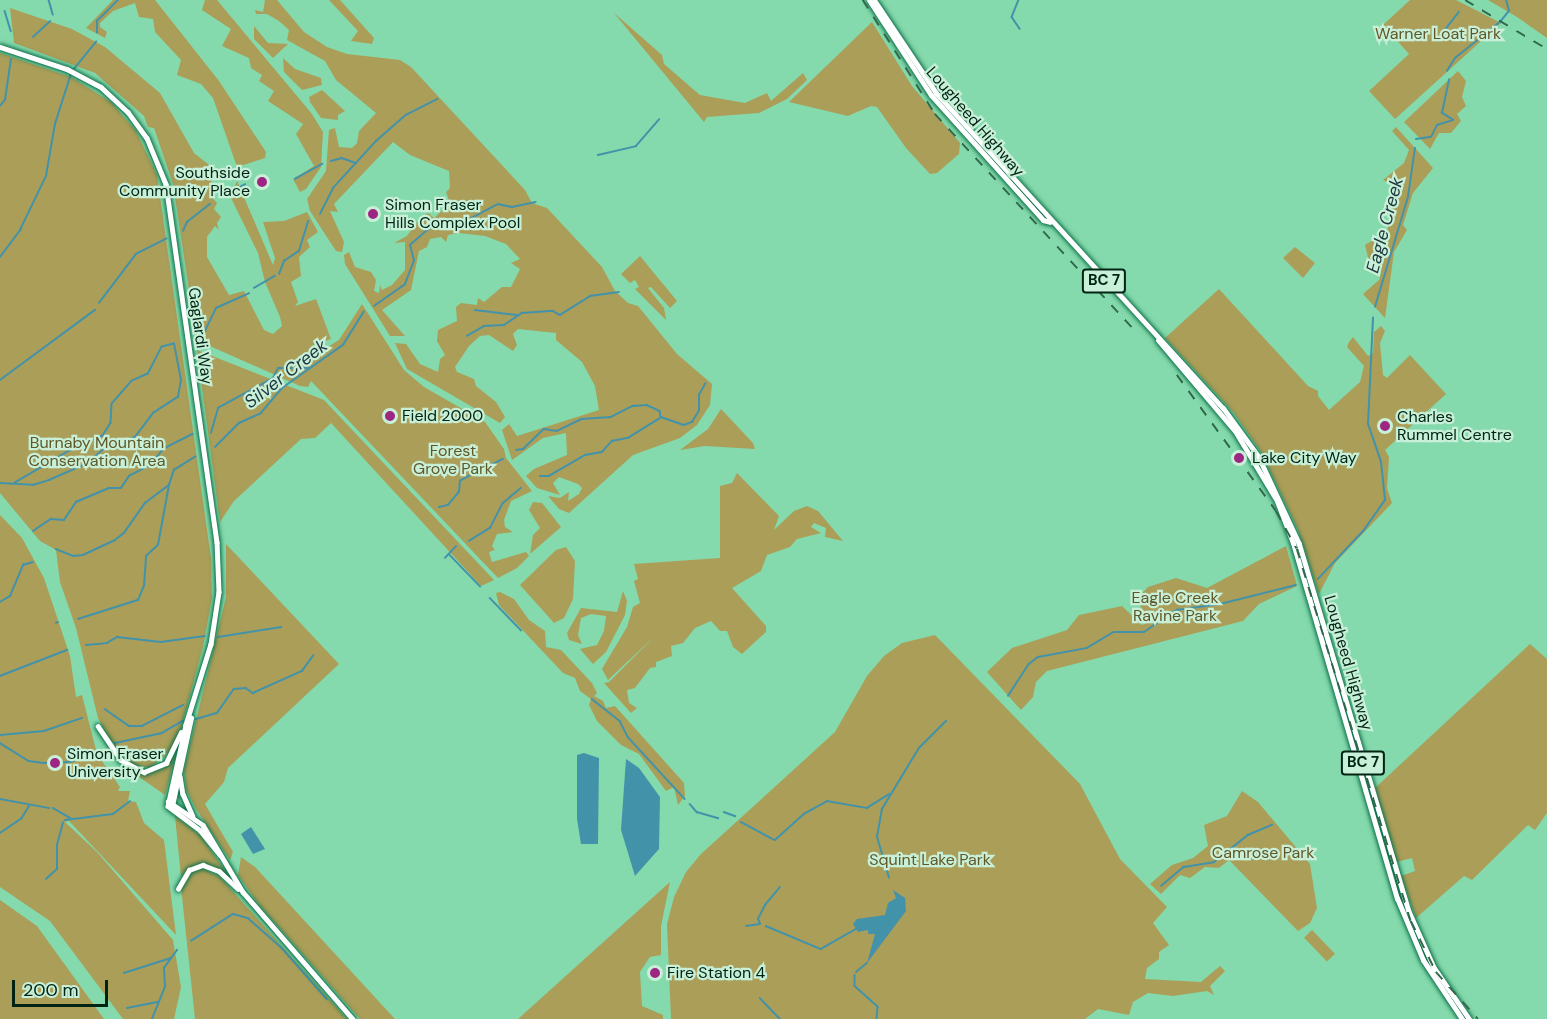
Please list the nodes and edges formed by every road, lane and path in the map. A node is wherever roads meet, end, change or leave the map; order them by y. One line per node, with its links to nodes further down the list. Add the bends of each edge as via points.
1 (869, 0): 4 (main road, Lougheed Highway / BC 7, via 931,95 1043,220)
2 (874, 0): 4 (main road, Lougheed Highway / BC 7, via 924,79)
3 (0, 47): 8 (main road, Gaglardi Way, via 59,65 101,87 128,112 147,138 166,184 217,542 216,620)
4 (1050, 222): 5 (main road, Lougheed Highway / BC 7)
5 (1158, 340): 6 (main road, Lougheed Highway / BC 7); 19 (main road, Lougheed Highway / BC 7, via 1230,417 1258,456 1284,507 1299,544 1408,910 1434,968)
6 (1182, 371): 7 (main road); 18 (main road, Lougheed Highway / BC 7, via 1235,431 1277,501 1293,543 1397,898 1423,960)
7 (1215, 416)
8 (191, 716): 10 (main road, Gaglardi Way); 11 (main road, Gaglardi Way)
9 (98, 726): 10 (main road, via 121,760 144,772 166,763)
10 (185, 728): 12 (main road, Gaglardi Way)
11 (180, 771): 12 (main road, Gaglardi Way); 13 (main road, via 185,801)
12 (170, 805): 13 (main road); 14 (main road, via 200,830)
13 (195, 818): 14 (main road)
14 (220, 855): 16 (main road)
15 (178, 889): 16 (main road, via 189,870 203,865 219,871)
16 (243, 892): 17 (main road)
17 (353, 1019)
18 (1462, 1019)
19 (1469, 1019)

